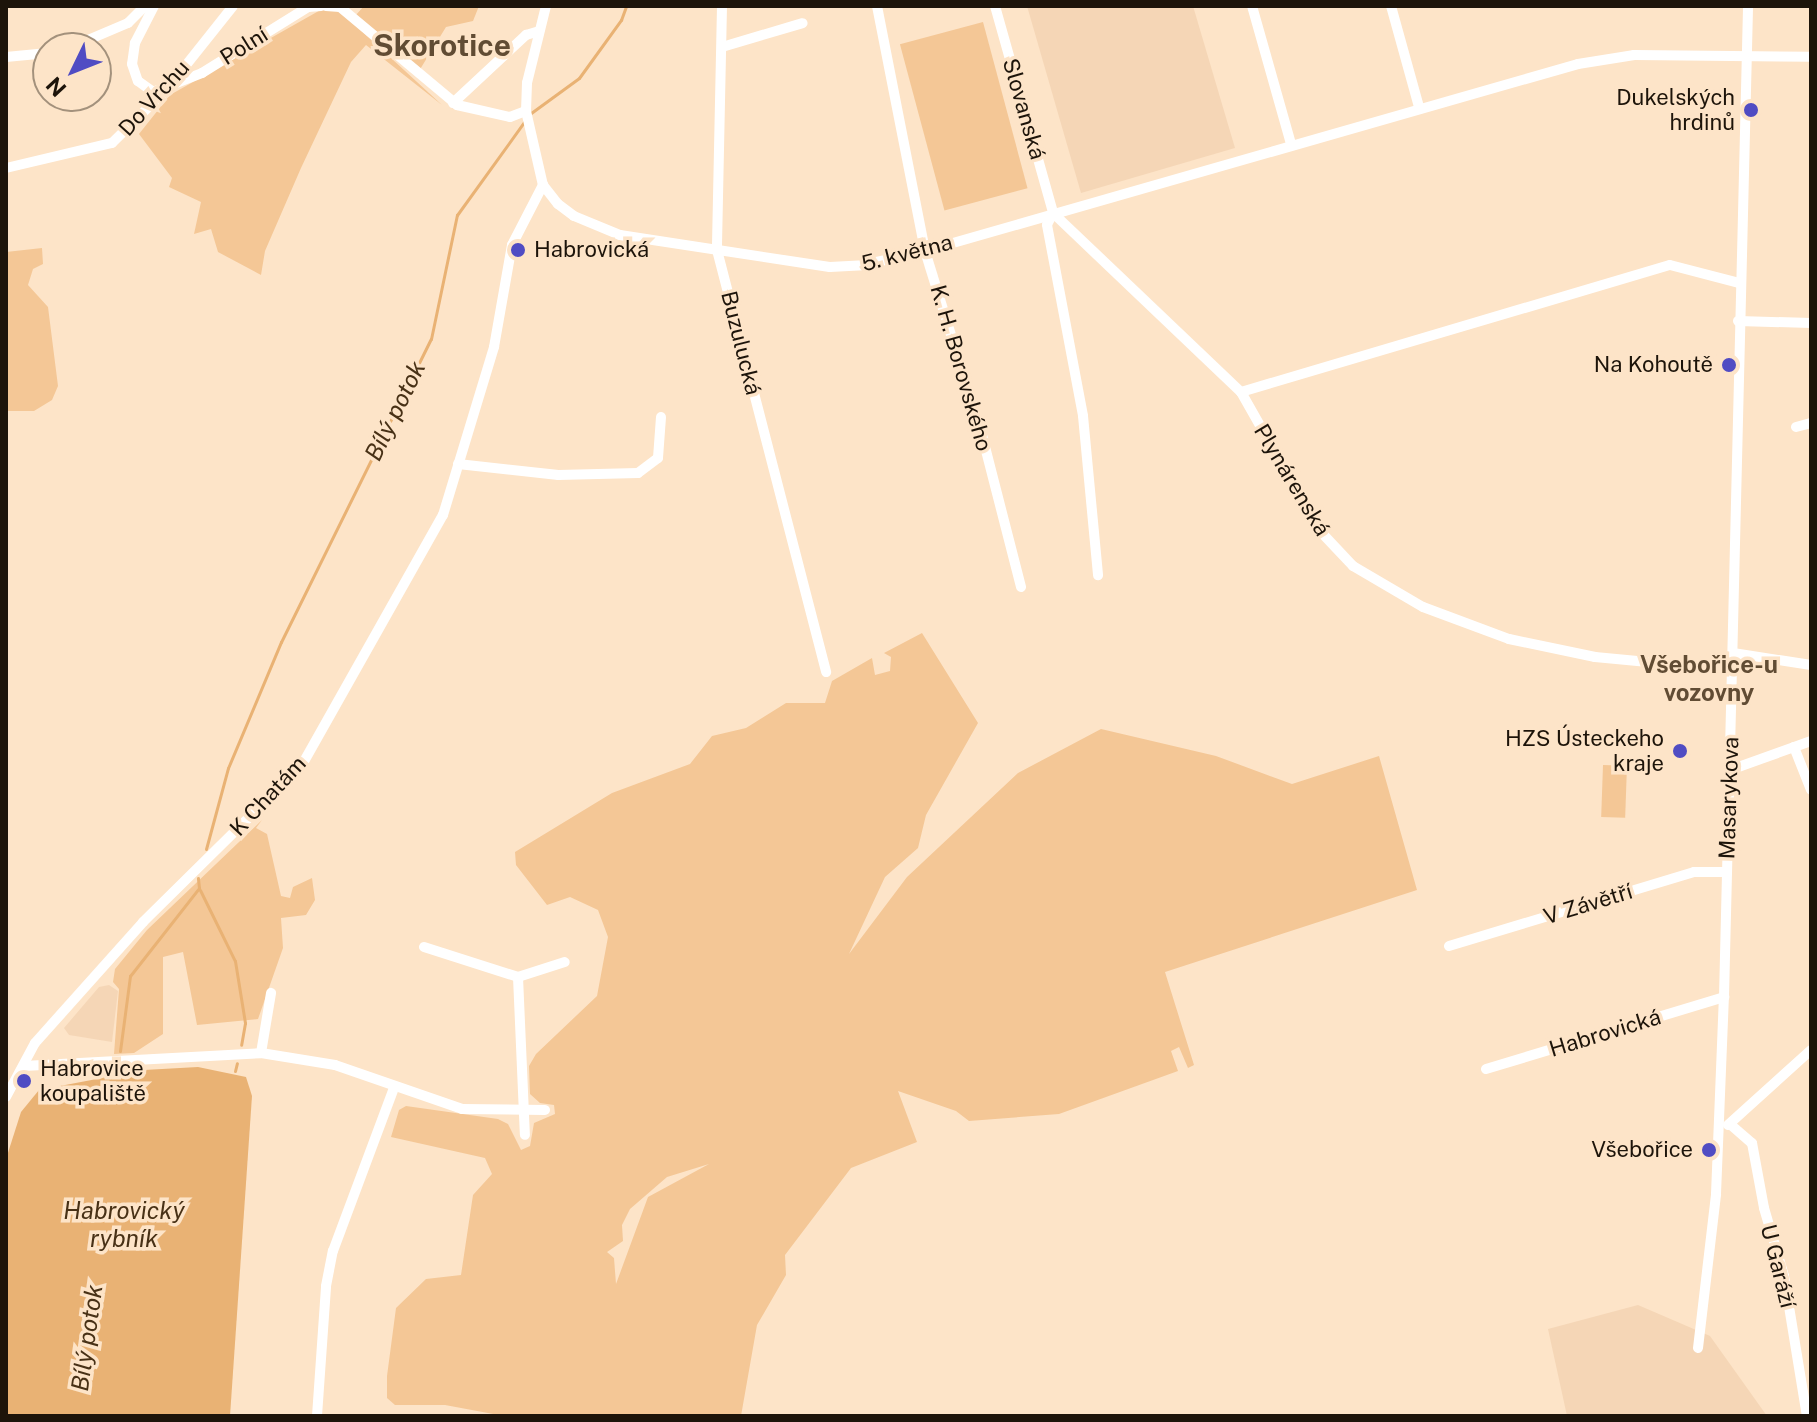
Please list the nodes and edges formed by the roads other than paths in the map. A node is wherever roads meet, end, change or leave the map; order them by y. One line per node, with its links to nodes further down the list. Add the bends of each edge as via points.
1 (145, 6): 16 (street, via 128,23)
2 (154, 6): 22 (street, via 135,43 132,64 138,81 153,92)
3 (233, 6): 22 (street, Do Vrchu)
4 (323, 6): 13 (street, Polní, via 340,7); 22 (street, Polní, via 308,7)
5 (360, 6): 13 (street)
6 (546, 6): 15 (street)
7 (722, 6): 17 (street, Buzulucká)
8 (877, 6): 31 (street, K. H. Borovského)
9 (995, 6): 29 (street, Slovanská)
10 (1252, 6): 26 (street)
11 (1391, 6): 24 (street)
12 (1748, 6): 19 (street, Masarykova)
13 (351, 17): 23 (street, Polní)
14 (803, 23): 17 (street)
15 (539, 31): 23 (street, via 526,35); 25 (street)
16 (107, 32)
17 (722, 47): 30 (street, Buzulucká)
18 (32, 55): 20 (street)
19 (1747, 55): 21 (street); 24 (street, via 1634,55 1578,64); 32 (street, Masarykova)
20 (6, 57)
21 (1811, 57)
22 (167, 89): 27 (street, Do Vrchu, via 112,143)
23 (453, 103): 25 (street, Polní, via 510,117)
24 (1419, 107): 26 (street)
25 (526, 112): 28 (street)
26 (1291, 144): 29 (street)
27 (6, 168)
28 (543, 185): 30 (street, 5. května, via 574,216 598,227); 39 (street, K Chatám, via 512,245 494,347)
29 (1053, 213): 31 (street, 5. května); 35 (street, Plynárenská, via 1199,346); 40 (street, via 1047,225 1083,416)
30 (717, 250): 31 (street, 5. května, via 846,267); 44 (street, Buzulucká)
31 (925, 251): 41 (street, K. H. Borovského, via 982,435)
32 (1739, 283): 33 (street, Masarykova); 35 (street, via 1670,265)
33 (1738, 321): 34 (street); 42 (street, Masarykova)
34 (1811, 323)
35 (1241, 392): 42 (street, Plynárenská, via 1320,531 1373,579 1474,628 1595,657 1680,665)
36 (661, 417): 39 (street, via 658,458 638,473 558,475)
37 (1811, 423): 38 (street)
38 (1796, 427)
39 (458, 464): 58 (street, K Chatám, via 443,515 302,765 143,922 35,1043)
40 (1098, 575)
41 (1021, 587)
42 (1733, 657): 43 (street, Plynárenská); 47 (street, Masarykova)
43 (1811, 665)
44 (826, 672)
45 (1811, 741): 46 (street)
46 (1794, 747): 47 (street); 48 (street)
47 (1730, 770): 49 (street, Masarykova)
48 (1811, 790)
49 (1727, 872): 50 (street, V Závětří, via 1694,872); 55 (street, Masarykova)
50 (1449, 946)
51 (424, 947): 53 (street)
52 (565, 962): 53 (street)
53 (518, 977): 63 (street)
54 (271, 993): 57 (street)
55 (1724, 997): 59 (street, Habrovická); 64 (street, Masarykova)
56 (1811, 1050): 65 (street)
57 (261, 1053): 58 (street); 60 (street, via 335,1065)
58 (24, 1066): 61 (street, K Chatám)
59 (1486, 1069)
60 (394, 1088): 63 (street, via 462,1109); 68 (street, via 333,1251)
61 (6, 1097)
62 (545, 1110): 63 (street)
63 (524, 1112): 66 (street)
64 (1718, 1125): 65 (street); 67 (street, Masarykova, via 1712,1252)
65 (1731, 1125): 69 (street, U Garáží, via 1752,1143 1784,1276)
66 (525, 1135)
67 (1698, 1348)
68 (317, 1416)
69 (1807, 1416)

